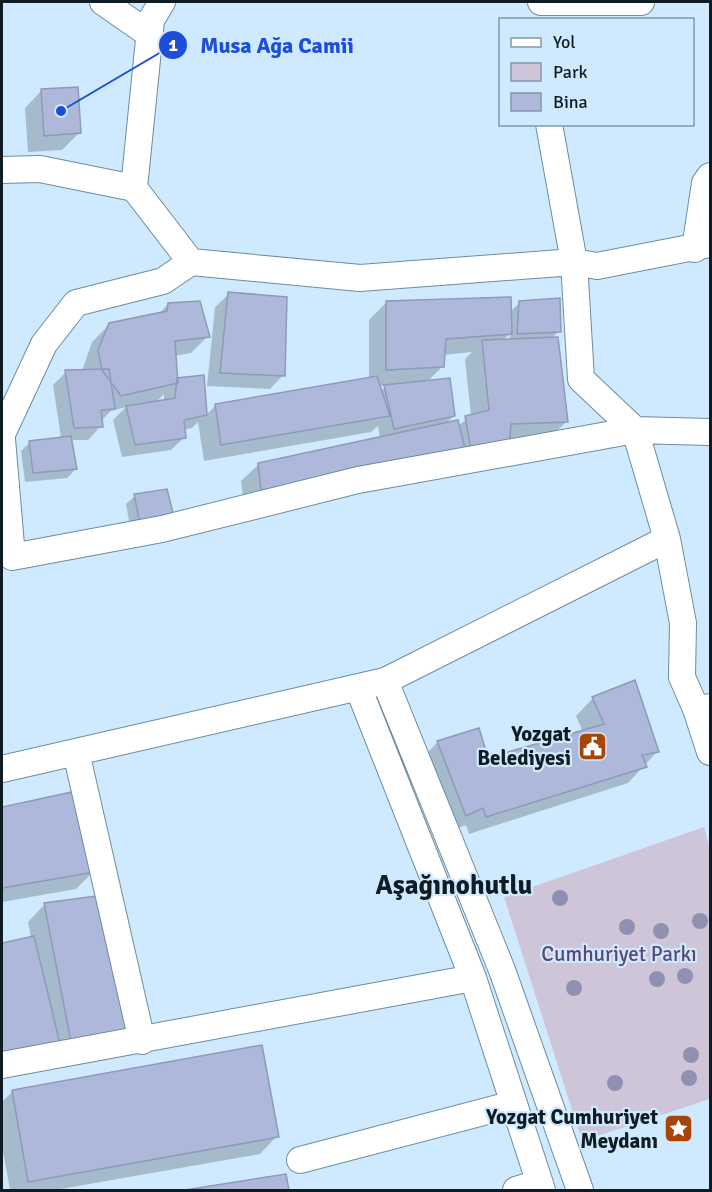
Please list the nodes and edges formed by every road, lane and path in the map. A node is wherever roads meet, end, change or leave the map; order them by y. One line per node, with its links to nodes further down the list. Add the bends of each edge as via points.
1 (103, 2): 6 (street)
2 (162, 2): 6 (street, via 151,20)
3 (540, 2): 4 (street); 5 (street)
4 (641, 2)
5 (542, 18)
6 (149, 34): 10 (street)
7 (549, 126): 13 (street)
8 (5, 168): 10 (street, via 40,169)
9 (711, 177): 11 (street, via 705,183)
10 (134, 188): 12 (street)
11 (703, 247): 13 (street, via 597,266)
12 (191, 262): 13 (street, via 360,278); 16 (street, via 163,280 76,303 44,344)
13 (574, 262): 14 (street, via 581,379)
14 (634, 430): 15 (street); 18 (street); 19 (street, via 358,480 162,529)
15 (711, 432)
16 (2, 434)
17 (2, 439): 19 (street)
18 (667, 539): 20 (street); 22 (street, via 683,623 682,677)
19 (7, 559)
20 (386, 681): 21 (street); 32 (street, via 502,970)
21 (358, 687): 23 (street); 26 (street)
22 (703, 708): 24 (street)
23 (76, 752): 25 (street); 27 (street)
24 (711, 752)
25 (2, 769)
26 (473, 978): 27 (street); 29 (street)
27 (142, 1041): 28 (street)
28 (2, 1065)
29 (514, 1104): 30 (street); 31 (street)
30 (300, 1160)
31 (532, 1188)
32 (580, 1191)

